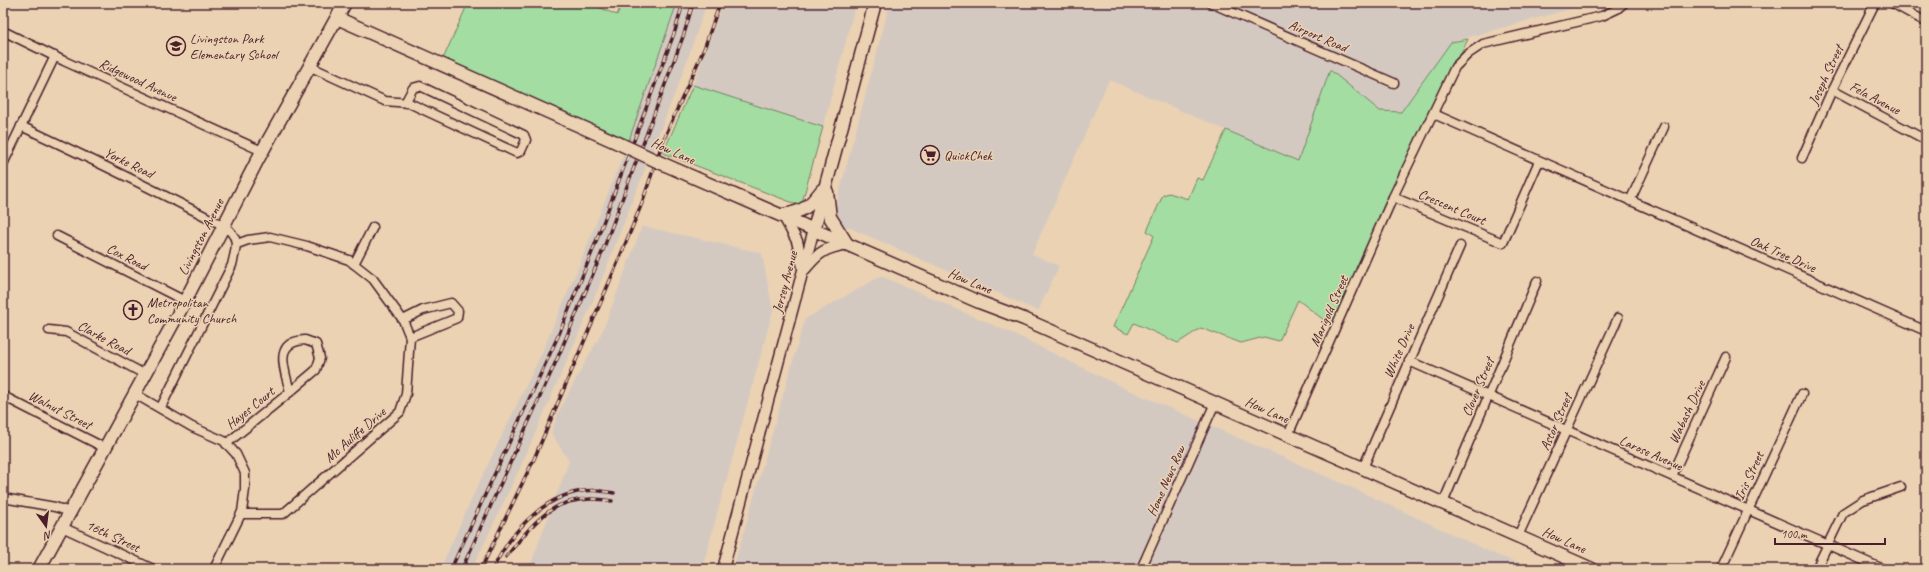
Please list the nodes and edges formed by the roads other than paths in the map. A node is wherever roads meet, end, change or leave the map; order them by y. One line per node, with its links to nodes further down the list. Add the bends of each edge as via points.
1 (345, 3): 7 (main road, Livingston Avenue)
2 (876, 3): 23 (main road, Jersey Avenue)
3 (1211, 3): 12 (street, Airport Road)
4 (1624, 3): 15 (street, Crescent Court, via 1602,16 1483,44 1455,67)
5 (1875, 3): 13 (street, Joseph Street)
6 (1892, 3): 8 (street)
7 (337, 18): 11 (main road, Livingston Avenue); 26 (main road, How Lane, bridge)
8 (1926, 22)
9 (3, 31): 10 (street, Ridgewood Avenue)
10 (54, 56): 16 (street); 19 (street, Ridgewood Avenue)
11 (311, 67): 14 (street, via 385,101); 19 (main road, Livingston Avenue)
12 (1394, 83)
13 (1832, 90): 18 (street, Fela Avenue); 20 (street, Joseph Street)
14 (405, 103): 14 (street, via 517,153 521,151 526,140 524,135 420,86 413,88)
15 (1434, 114): 21 (street); 24 (street, Crescent Court)
16 (21, 126): 22 (street); 27 (street, Yorke Road, via 119,172)
17 (1664, 127): 25 (street)
18 (1926, 140)
19 (262, 151): 27 (main road, Livingston Avenue)
20 (1802, 158)
21 (1540, 161): 24 (street, Crescent Court, via 1503,243); 25 (street)
22 (3, 164)
23 (826, 184): 26 (main road, via 807,208); 29 (main road, Jersey Avenue); 32 (main road, via 830,217)
24 (1394, 197): 54 (street, Marigold Street)
25 (1630, 201): 41 (street, Oak Tree Drive)
26 (783, 215): 29 (main road, How Lane); 35 (street, via 797,241)
27 (224, 226): 31 (street, via 232,232); 37 (main road, Livingston Avenue)
28 (373, 227): 34 (street)
29 (814, 229): 32 (main road, How Lane); 35 (street, Jersey Avenue)
30 (57, 236): 37 (street, Cox Road)
31 (237, 244): 34 (street, Mc Auliffe Drive, via 270,237 307,246); 52 (street, via 232,265)
32 (847, 244): 35 (street, via 822,251); 51 (main road, How Lane)
33 (1460, 246): 44 (street, White Drive)
34 (354, 264): 39 (street, Mc Auliffe Drive, via 373,279)
35 (803, 270): 71 (street, Jersey Avenue)
36 (1537, 281): 50 (street, Clover Street)
37 (185, 301): 45 (main road, Livingston Avenue)
38 (1618, 318): 53 (street, Astor Street)
39 (403, 320): 42 (street, Mc Auliffe Drive); 42 (street, via 423,310 451,303 458,311 457,318 450,322)
40 (49, 330): 45 (street, Clarke Road, via 66,332)
41 (1926, 331)
42 (410, 337): 64 (street, Mc Auliffe Drive, via 406,394 400,412 283,514)
43 (1726, 358): 58 (street, Wabash Drive)
44 (1409, 361): 50 (street, Larose Avenue); 57 (street, White Drive)
45 (146, 375): 47 (main road, Livingston Avenue)
46 (290, 392): 46 (street, Hayes Court, via 316,370 320,358 316,344 295,340 283,352); 55 (street, Hayes Court)
47 (135, 394): 52 (street); 56 (main road, Livingston Avenue)
48 (1802, 394): 62 (street, Iris Street)
49 (3, 396): 56 (street, Walnut Street)
50 (1488, 396): 53 (street, Larose Avenue); 61 (street, Clover Street)
51 (1215, 403): 54 (main road, How Lane); 72 (street, Home News Row)
52 (161, 407): 55 (street, via 192,427)
53 (1566, 430): 58 (street, Larose Avenue); 66 (street, Astor Street)
54 (1288, 435): 57 (main road, How Lane)
55 (226, 444): 64 (street, via 236,454 244,473 245,489)
56 (105, 448): 63 (main road, Livingston Avenue)
57 (1362, 468): 61 (main road, How Lane)
58 (1672, 476): 62 (street, Larose Avenue)
59 (1901, 487): 67 (street, via 1862,500 1843,513)
60 (3, 498): 63 (street)
61 (1443, 503): 66 (main road, How Lane)
62 (1748, 510): 67 (street, Larose Avenue); 74 (street, Iris Street)
63 (70, 512): 65 (main road, Livingston Avenue)
64 (241, 514): 70 (street)
65 (62, 527): 68 (main road, Livingston Avenue); 69 (street, 16th Street)
66 (1518, 536): 73 (main road, How Lane)
67 (1827, 544): 75 (street); 76 (street, Larose Avenue)
68 (39, 569)
69 (153, 569)
70 (214, 569)
71 (723, 569)
72 (1141, 569)
73 (1592, 569)
74 (1721, 569)
75 (1816, 569)
76 (1883, 569)

